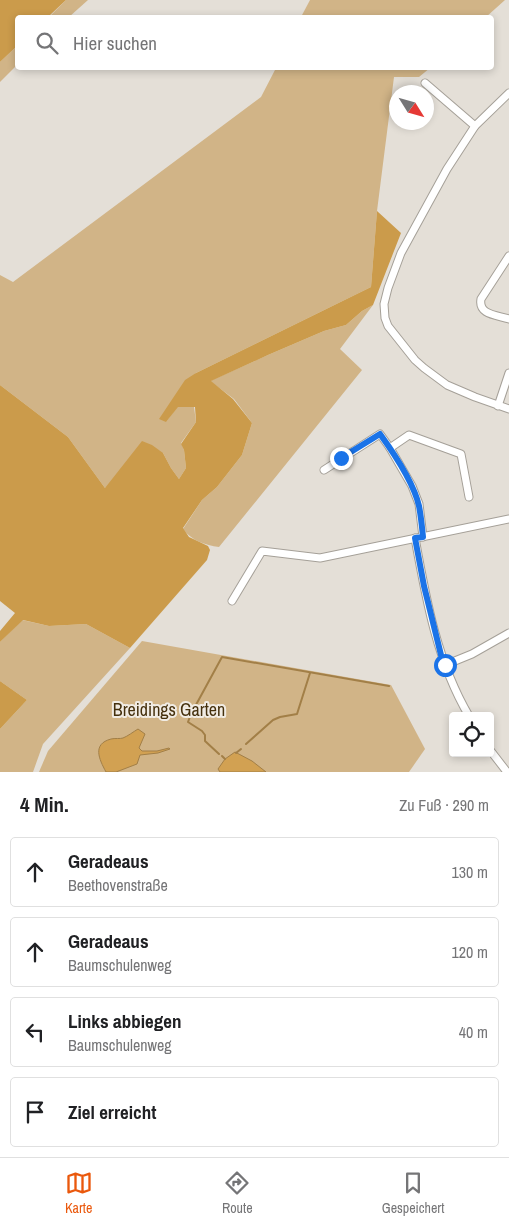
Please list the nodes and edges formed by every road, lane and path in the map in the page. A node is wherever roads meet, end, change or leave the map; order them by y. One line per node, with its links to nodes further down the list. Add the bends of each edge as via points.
1 (425, 83): 3 (street)
2 (509, 93): 3 (street)
3 (475, 126): 7 (street, via 438,184 401,253 384,304 385,318 394,334 424,368 447,385)
4 (509, 256): 5 (street, via 481,299 485,312)
5 (509, 319)
6 (509, 373): 7 (street)
7 (498, 406): 8 (street)
8 (509, 409)
9 (390, 448): 10 (street, via 380,434); 11 (street, via 409,435 461,454); 13 (street, via 419,504)
10 (324, 470)
11 (469, 497)
12 (509, 519): 13 (street)
13 (419, 538): 14 (street, via 320,558 262,551); 16 (street, via 424,586)
14 (232, 601)
15 (509, 634): 16 (street)
16 (445, 665): 17 (street)
17 (467, 712)
18 (494, 755): 19 (street)
19 (507, 772)

